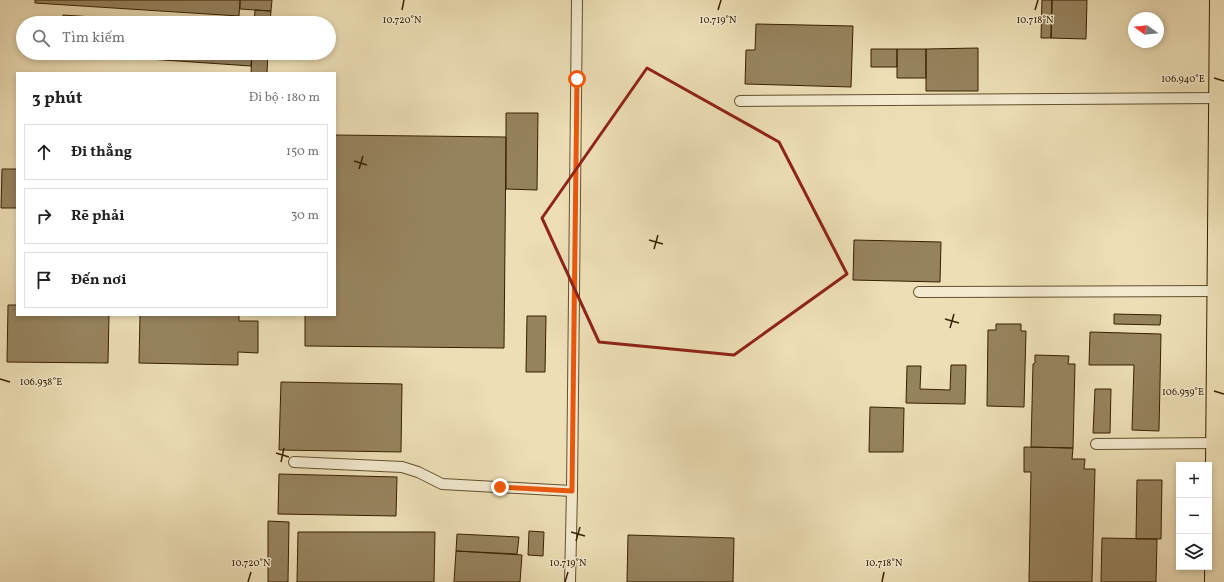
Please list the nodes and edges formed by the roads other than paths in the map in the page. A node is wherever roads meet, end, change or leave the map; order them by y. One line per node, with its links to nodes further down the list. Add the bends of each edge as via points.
1 (577, 0): 10 (lane)
2 (1221, 0): 3 (main road)
3 (1220, 98): 4 (lane); 5 (main road)
4 (740, 101)
5 (1218, 291): 6 (lane); 7 (main road)
6 (919, 292)
7 (1217, 443): 8 (lane); 12 (main road)
8 (1096, 444)
9 (294, 462): 10 (lane, via 402,467 442,484)
10 (572, 491): 11 (lane)
11 (570, 582)
12 (1216, 582)

